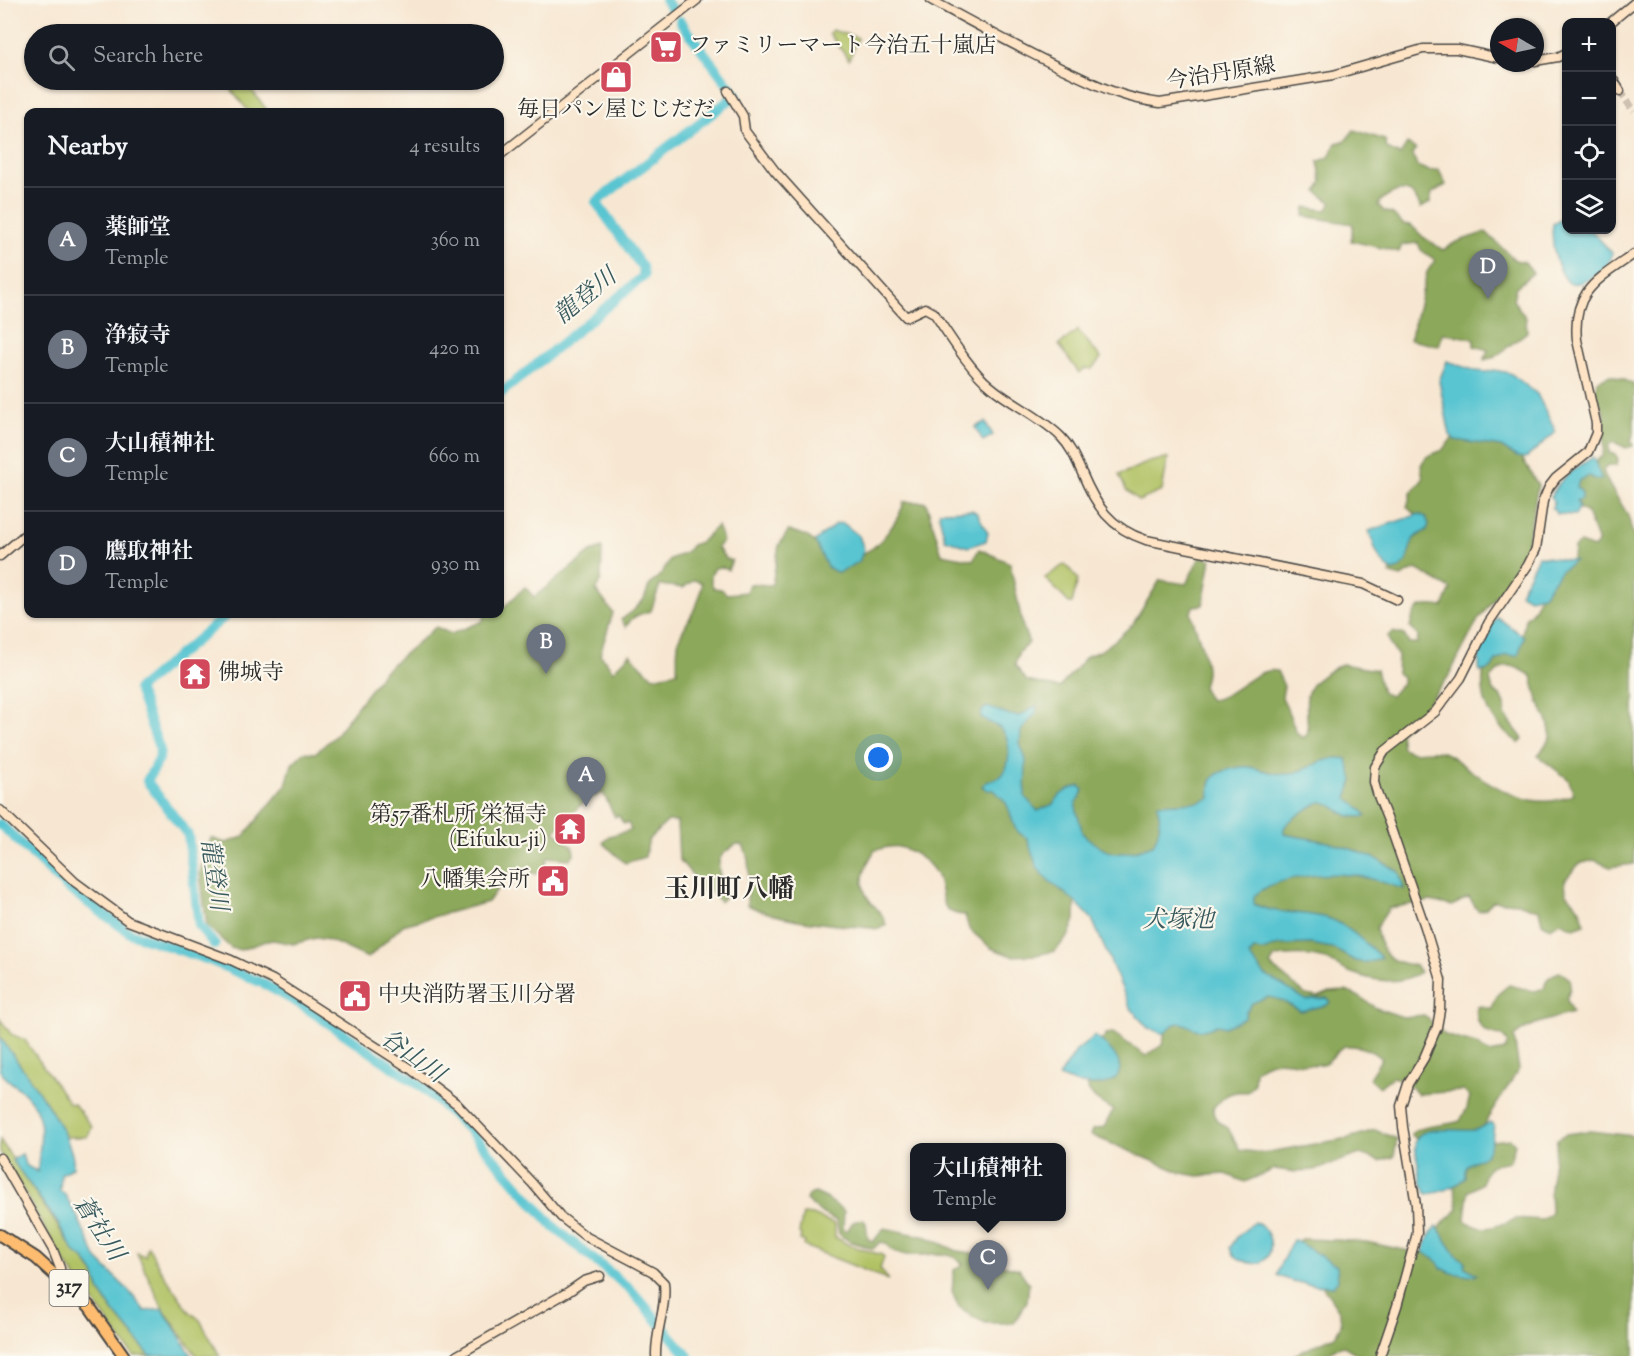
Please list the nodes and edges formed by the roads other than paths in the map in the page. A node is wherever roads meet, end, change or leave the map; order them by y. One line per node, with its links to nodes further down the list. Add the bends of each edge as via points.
1 (697, 0): 11 (street)
2 (931, 0): 6 (street, 今治丹原線, via 1008,43 1108,91 1160,104 1333,75 1423,49 1457,49)
3 (1634, 3): 4 (street)
4 (1616, 18)
5 (1562, 55): 7 (street)
6 (1490, 56)
7 (1544, 59)
8 (1616, 85): 10 (street)
9 (728, 91): 15 (street, via 743,116 746,131 804,206 906,317 925,308 934,313 988,385 1063,439 1100,508 1115,524 1146,540 1363,584)
10 (1620, 91)
11 (504, 152)
12 (1634, 254): 24 (street, via 1597,279 1578,309 1576,328 1596,423 1588,452 1548,487 1536,549 1489,622 1455,687 1435,712 1385,751 1376,767 1374,782 1378,796 1441,980 1437,1027 1401,1106 1417,1233)
13 (24, 535): 14 (street)
14 (0, 556)
15 (1396, 600)
16 (0, 810): 23 (street, via 75,882 128,921 273,980 412,1070 457,1104 561,1217 585,1236 653,1272 664,1283 666,1298 656,1337)
17 (0, 1158): 20 (street, via 53,1250)
18 (0, 1235): 20 (highway, 317)
19 (600, 1276): 22 (street, via 584,1281)
20 (61, 1279): 21 (highway, 317, via 89,1306)
21 (124, 1356)
22 (456, 1356)
23 (656, 1356)
24 (1380, 1356)

